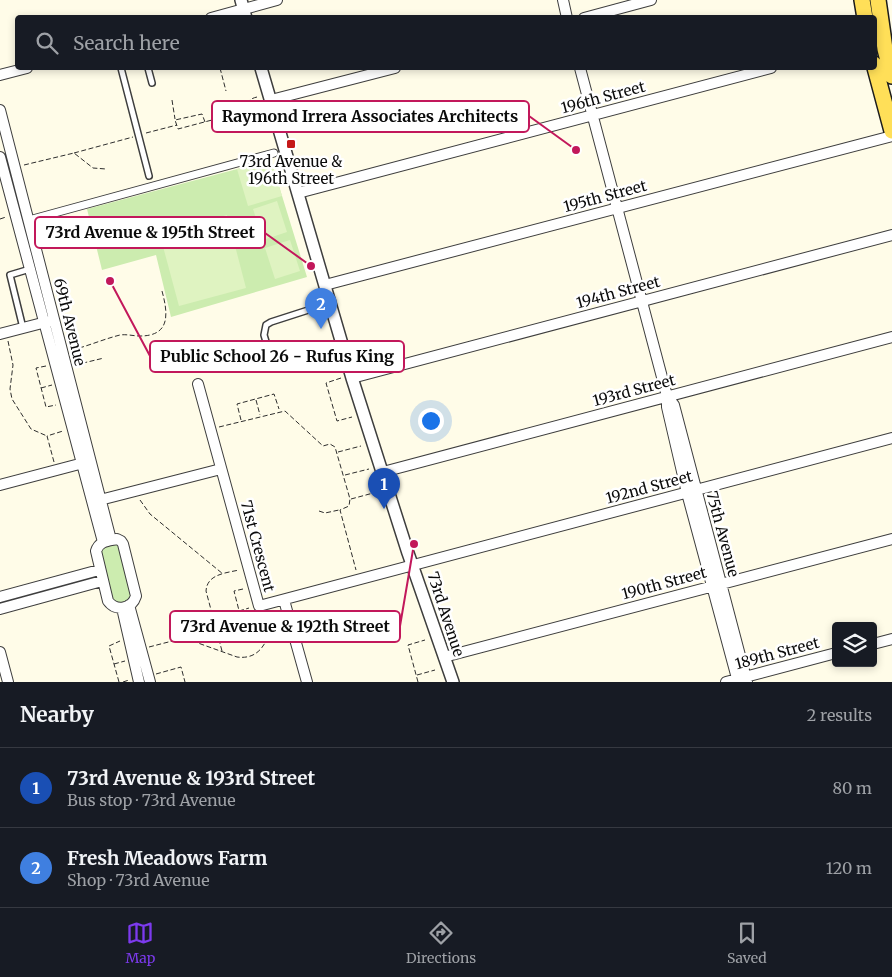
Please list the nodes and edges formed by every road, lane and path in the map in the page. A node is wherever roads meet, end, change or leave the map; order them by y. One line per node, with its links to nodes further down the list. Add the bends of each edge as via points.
1 (277, 0): 6 (street)
2 (562, 0): 8 (street)
3 (650, 0): 9 (street)
4 (862, 0): 10 (main road)
5 (878, 0): 21 (main road)
6 (244, 9): 7 (street)
7 (222, 15)
8 (566, 15)
9 (595, 15)
10 (864, 15)
11 (19, 70): 20 (street)
12 (122, 70): 36 (lane)
13 (149, 70): 22 (lane)
14 (221, 70): 23 (path)
15 (262, 70): 26 (street, 73rd Avenue)
16 (387, 70): 26 (street)
17 (581, 70): 29 (street, 75th Avenue)
18 (763, 70): 29 (street, 196th Street)
19 (876, 70): 35 (main road)
20 (0, 75)
21 (892, 76)
22 (152, 83)
23 (226, 91)
24 (257, 97): 28 (path, via 246,104)
25 (172, 100): 31 (path)
26 (271, 100): 44 (street, 73rd Avenue)
27 (0, 110): 48 (street, 69th Avenue)
28 (243, 112): 30 (path, via 255,120); 32 (path, via 237,109 216,115); 32 (path, via 239,118 216,123)
29 (593, 115): 44 (street, 196th Street); 45 (street, 75th Avenue)
30 (264, 118)
31 (175, 120): 33 (path, via 202,114); 34 (path)
32 (212, 120): 33 (path)
33 (206, 122): 34 (path, via 178,129)
34 (177, 125): 36 (path)
35 (892, 130)
36 (138, 135): 38 (path); 43 (lane)
37 (892, 136): 45 (street, 195th Street)
38 (74, 153): 41 (path); 42 (path, via 94,168)
39 (274, 153): 48 (street)
40 (0, 157): 50 (street, 69th Avenue)
41 (21, 166)
42 (106, 169)
43 (149, 176)
44 (298, 193): 51 (street, 73rd Avenue)
45 (618, 208): 51 (street, 195th Street); 53 (street, 75th Avenue)
46 (9, 216): 47 (path)
47 (0, 219)
48 (29, 220): 55 (street, 69th Avenue)
49 (892, 235): 53 (street, 194th Street)
50 (30, 269): 55 (street, 69th Avenue); 56 (lane, via 10,274)
51 (325, 285): 54 (street, 73rd Avenue)
52 (162, 291): 60 (path, via 167,316 155,333 121,335)
53 (642, 301): 64 (street, 194th Street); 68 (street, 75th Avenue)
54 (330, 303): 59 (street, 73rd Avenue); 59 (lane, via 271,322 266,325 264,335 272,358 279,362)
55 (49, 321): 56 (street); 81 (street, 69th Avenue)
56 (23, 328): 58 (street)
57 (892, 337): 68 (street, 193rd Street)
58 (4, 338): 77 (path, via 13,365 10,389 13,402 31,429)
59 (344, 348): 64 (street, 73rd Avenue)
60 (71, 351)
61 (104, 358): 63 (path)
62 (49, 365): 67 (path, via 36,368)
63 (75, 366)
64 (346, 378): 73 (path, via 326,383 336,421); 85 (street, 73rd Avenue)
65 (54, 384): 67 (path)
66 (198, 384): 84 (street, 71st Crescent)
67 (41, 388): 70 (path, via 46,407)
68 (667, 396): 85 (street, 193rd Street); 89 (street, 75th Avenue, via 667,407)
69 (256, 399): 71 (path, via 274,394); 72 (path); 74 (path, via 237,404)
70 (59, 404)
71 (279, 411): 72 (path); 80 (path, via 289,413 323,446 333,445)
72 (260, 416): 74 (path)
73 (352, 417)
74 (242, 421): 75 (path)
75 (217, 427)
76 (66, 431): 77 (path)
77 (47, 436): 82 (path)
78 (892, 438): 89 (street, 192nd Street)
79 (361, 446): 80 (path)
80 (338, 452): 86 (path)
81 (86, 462): 87 (street); 92 (street, 69th Avenue)
82 (55, 464)
83 (369, 468): 86 (path)
84 (221, 469): 92 (street); 108 (street, 71st Crescent)
85 (383, 472): 97 (street, 73rd Avenue)
86 (344, 476): 91 (path)
87 (0, 485)
88 (377, 492): 91 (path)
89 (692, 492): 97 (street, 192nd Street); 103 (street, 75th Avenue)
90 (138, 497): 100 (path, via 150,514)
91 (350, 499): 93 (path, via 349,506)
92 (96, 502): 96 (street, 69th Avenue)
93 (340, 510): 94 (path); 101 (path)
94 (319, 511)
95 (892, 539): 103 (street, 190th Street)
96 (107, 541): 99 (street, 69th Avenue, via 96,550); 107 (street, via 117,539 123,544 136,591 134,602)
97 (414, 565): 106 (street, 71st Crescent); 122 (street, 73rd Avenue)
98 (242, 569): 100 (path)
99 (99, 570): 102 (street, 69th Avenue); 105 (street)
100 (223, 574): 119 (path, via 209,580 206,585)
101 (357, 574)
102 (102, 581): 107 (street, 69th Avenue, via 112,606); 109 (street)
103 (717, 585): 122 (street, 190th Street); 128 (street, 75th Avenue)
104 (247, 588): 110 (path, via 234,591)
105 (0, 597)
106 (284, 600): 108 (street, 71st Crescent); 112 (street, 71st Crescent)
107 (126, 606): 127 (street); 129 (street)
108 (256, 607): 110 (path); 112 (lane, via 265,629 273,633)
109 (0, 609)
110 (239, 611): 111 (path, via 244,630)
111 (258, 626)
112 (292, 628): 134 (street, 71st Crescent)
113 (267, 638): 119 (path, via 264,646 252,656 238,657)
114 (892, 639): 117 (street)
115 (425, 640): 126 (path, via 408,645)
116 (122, 641): 124 (path, via 109,646)
117 (877, 643)
118 (148, 647): 119 (path, via 184,638)
119 (222, 651)
120 (0, 652): 130 (street)
121 (832, 654): 128 (street, 189th Street)
122 (444, 657): 136 (street, 73rd Avenue)
123 (127, 660): 124 (path)
124 (114, 664): 131 (path)
125 (435, 670): 126 (path)
126 (416, 676): 135 (path)
127 (152, 678): 133 (path, via 181,667)
128 (742, 680): 137 (street, 189th Street)
129 (136, 681): 132 (path)
130 (8, 682)
131 (118, 682)
132 (122, 682)
133 (185, 682)
134 (307, 682)
135 (418, 682)
136 (453, 682)
137 (726, 682)

